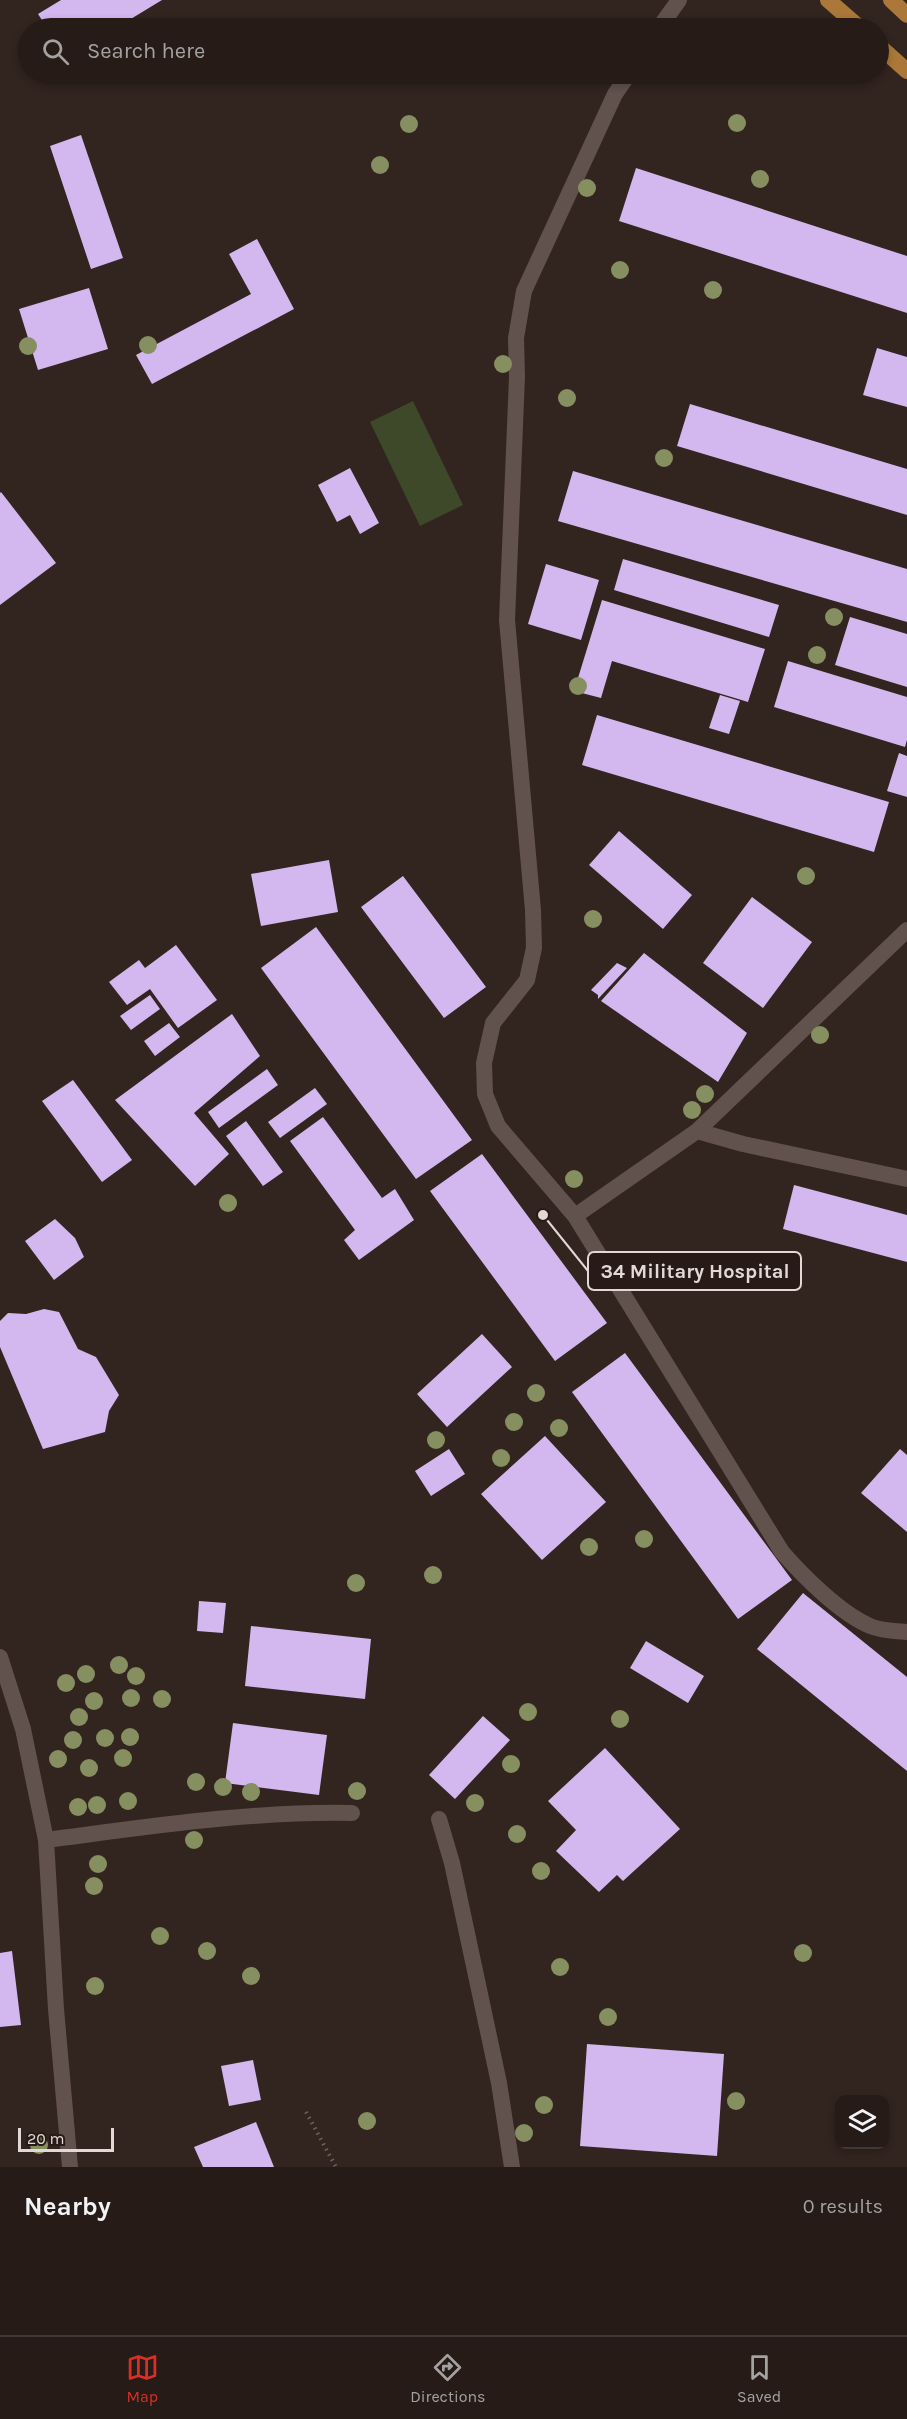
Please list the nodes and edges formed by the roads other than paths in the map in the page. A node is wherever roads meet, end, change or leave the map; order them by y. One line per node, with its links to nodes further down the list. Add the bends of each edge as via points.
1 (679, 0): 5 (street)
2 (828, 0): 6 (main road)
3 (891, 0): 4 (main road)
4 (907, 15)
5 (666, 18)
6 (849, 18)
7 (889, 54): 8 (main road)
8 (907, 71)
9 (622, 84): 13 (street, via 524,291 516,338 507,620 534,948 527,980 493,1023 484,1063 485,1094 498,1126)
10 (907, 930): 11 (street)
11 (697, 1131): 12 (street); 13 (street)
12 (907, 1179)
13 (575, 1216): 14 (street, via 782,1552 804,1578 859,1620 873,1628)
14 (907, 1632)
15 (0, 1657): 18 (street, via 23,1729)
16 (352, 1813): 18 (street, via 248,1817)
17 (439, 1819): 20 (street, via 452,1863 496,2072)
18 (46, 1840): 19 (street)
19 (70, 2167)
20 (512, 2167)

